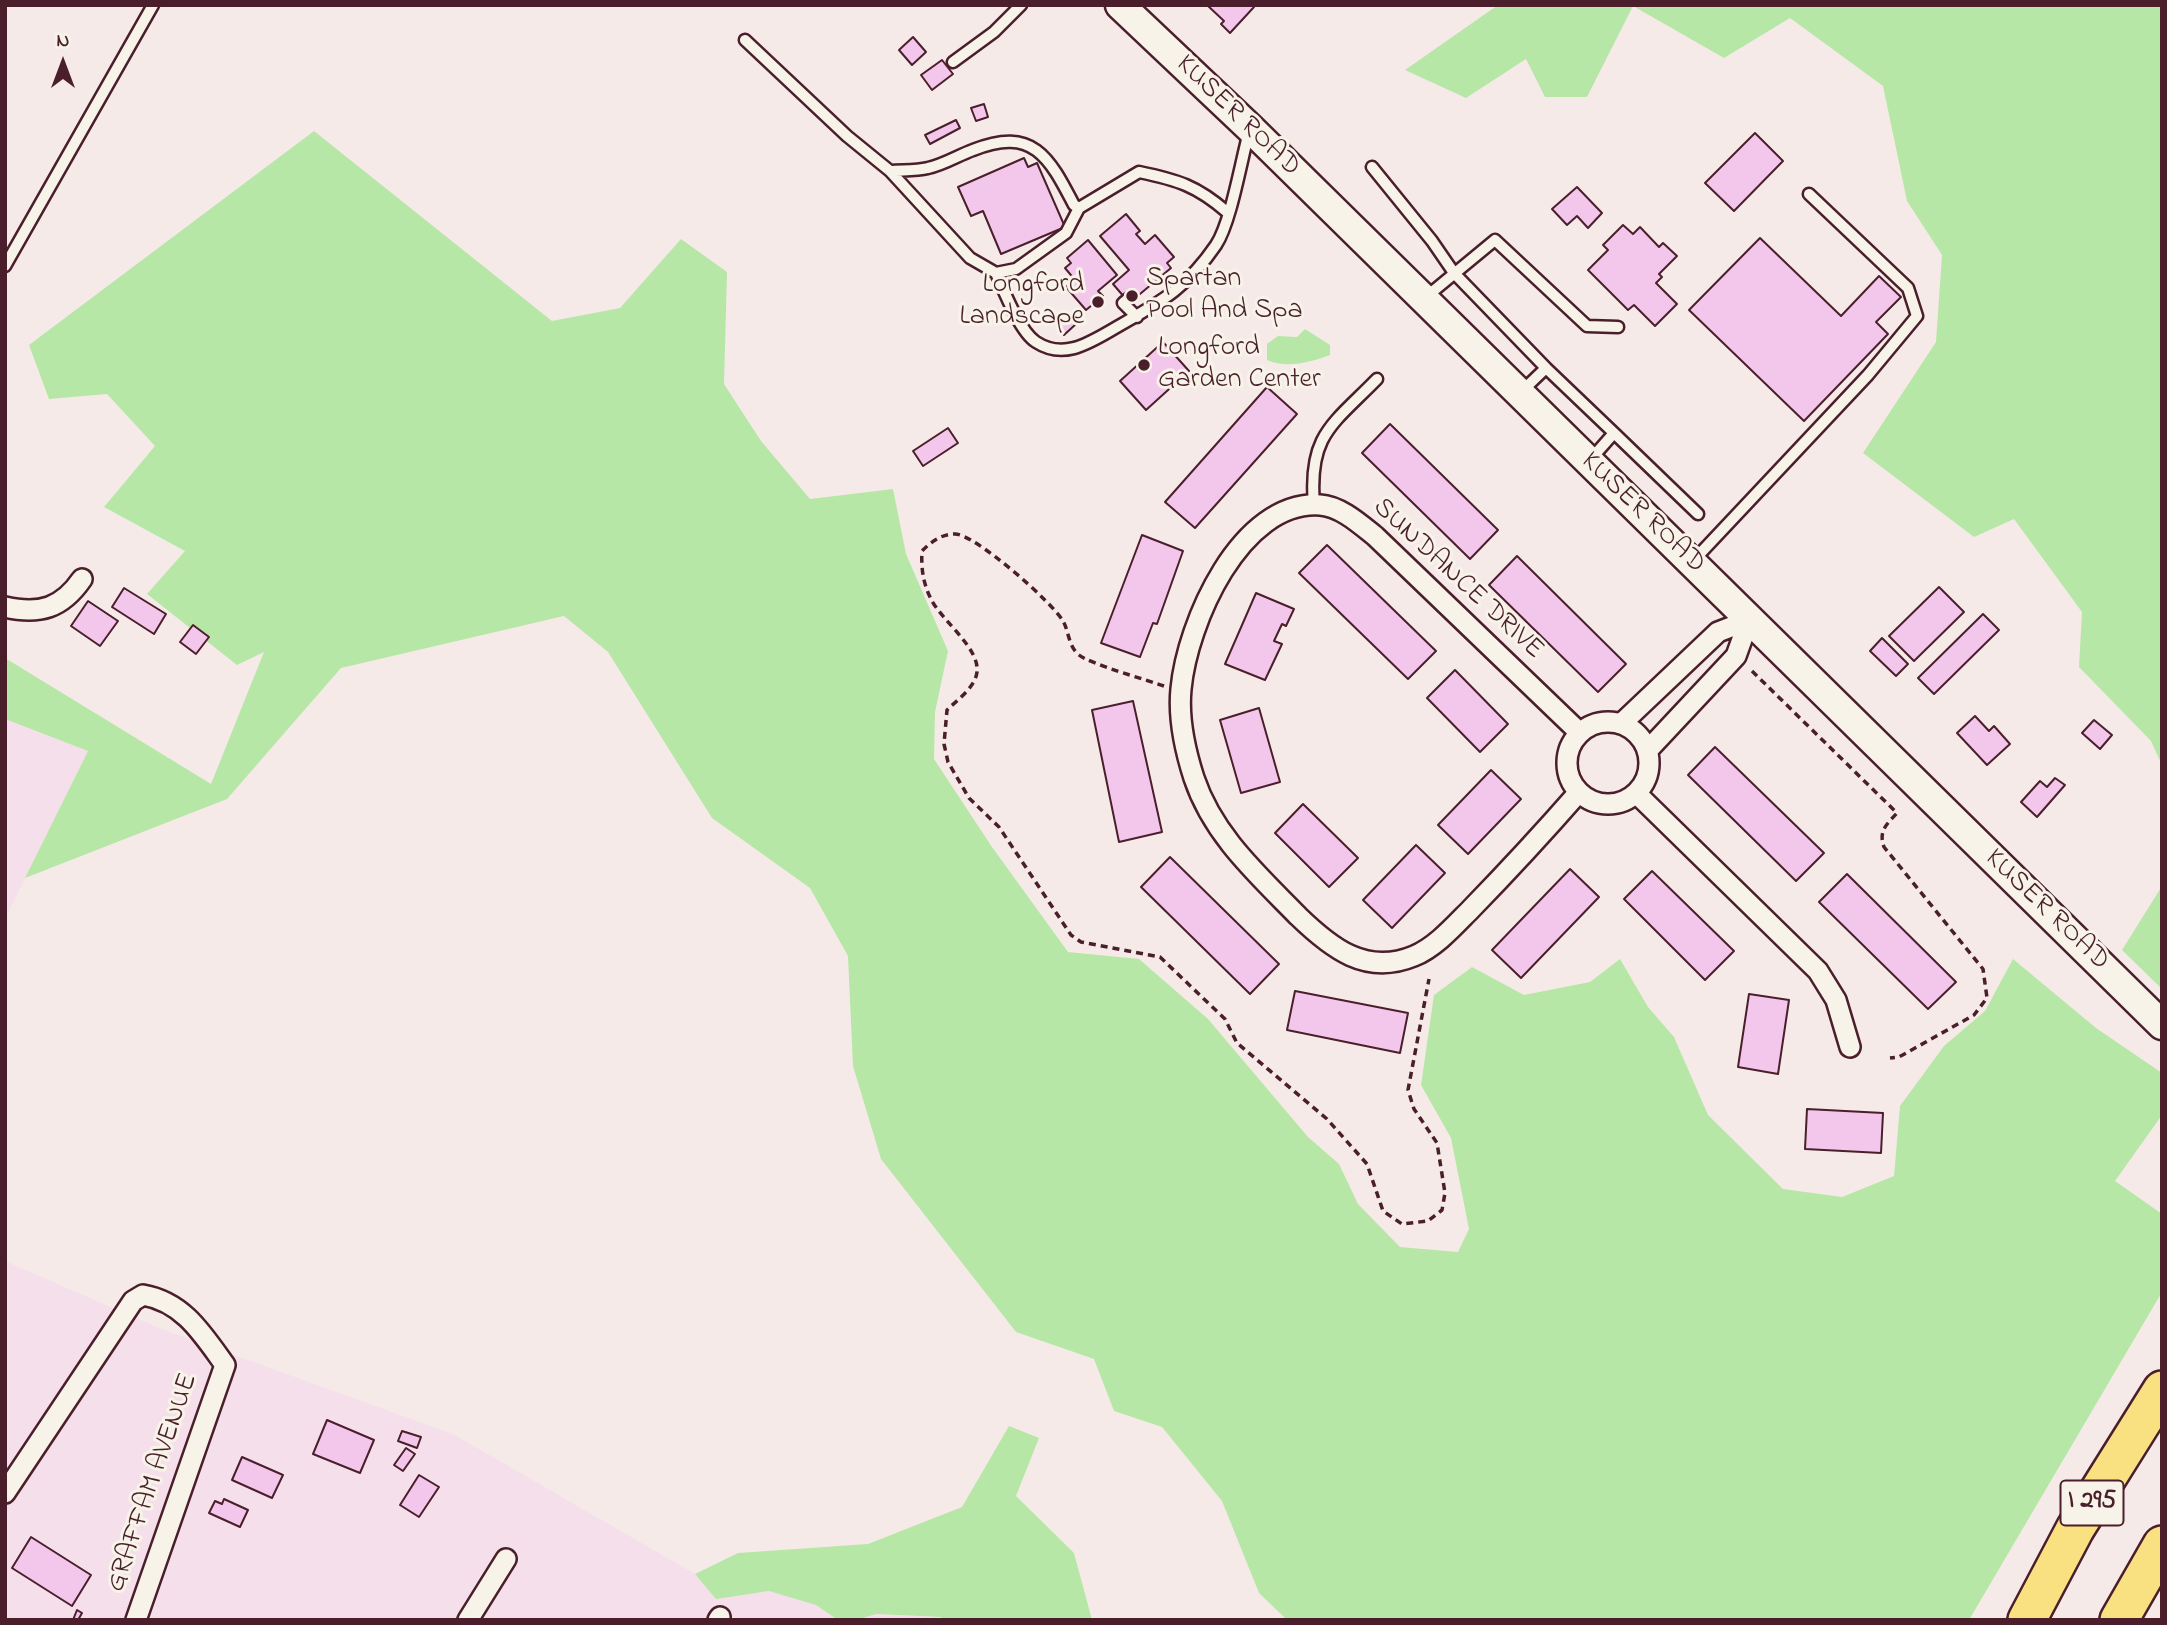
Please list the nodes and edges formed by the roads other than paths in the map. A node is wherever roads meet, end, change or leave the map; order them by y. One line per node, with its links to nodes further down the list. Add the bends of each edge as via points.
1 (153, 5): 12 (lane)
2 (1021, 5): 5 (lane)
3 (1119, 5): 6 (street, KUSER ROAD)
4 (745, 40): 8 (lane)
5 (953, 62)
6 (1250, 128): 11 (lane); 16 (street, KUSER ROAD)
7 (1372, 167): 14 (lane)
8 (890, 171): 10 (lane, via 930,168 1013,139 1052,163); 13 (lane, via 970,258)
9 (1809, 194): 26 (lane, via 1908,288 1917,316 1868,376)
10 (1079, 208): 11 (lane, via 1139,172 1180,181); 13 (lane, via 1066,233 1016,269)
11 (1227, 212): 17 (lane, via 1218,243 1187,281)
12 (5, 266)
13 (996, 273): 17 (lane, via 1033,340 1046,348 1086,347)
14 (1454, 274): 16 (lane); 18 (lane, via 1495,240 1587,326); 19 (lane)
15 (1129, 298): 17 (lane, via 1123,303)
16 (1423, 299): 21 (street, KUSER ROAD)
17 (1137, 317)
18 (1618, 327)
19 (1546, 368): 21 (lane); 22 (lane)
20 (1377, 379): 24 (lane, via 1334,424 1316,451)
21 (1519, 394): 23 (street, KUSER ROAD)
22 (1614, 433): 23 (lane); 25 (lane)
23 (1588, 462): 26 (street, KUSER ROAD)
24 (1314, 505): 31 (street, SUNDANCE DRIVE, via 1335,510 1375,536); 33 (street, via 1264,523 1227,565 1197,618 1185,666 1182,725 1194,778 1209,813 1251,870 1336,948 1368,963 1397,962 1417,955 1457,923)
25 (1698, 514)
26 (1691, 562): 29 (street, KUSER ROAD)
27 (82, 579): 28 (street, via 68,600 36,611)
28 (5, 607)
29 (1749, 620): 30 (street, via 1718,632); 32 (street, via 1736,656); 35 (street, KUSER ROAD)
30 (1621, 724): 31 (street, via 1599,723); 32 (street, via 1637,734)
31 (1580, 733): 33 (street, via 1567,762)
32 (1647, 750): 34 (street, via 1648,773)
33 (1579, 792): 34 (street, via 1603,804 1621,802)
34 (1636, 793): 36 (street, via 1818,971 1836,1000)
35 (2162, 1025)
36 (1850, 1047)
37 (2162, 1390): 43 (highway, I 295, via 2075,1530)
38 (5, 1493): 41 (street, GRAFFAM AVENUE, via 133,1301 143,1295 167,1300 188,1317 225,1365)
39 (2162, 1545): 44 (highway)
40 (506, 1559): 42 (street)
41 (136, 1620)
42 (468, 1620)
43 (2027, 1620)
44 (2119, 1620)

